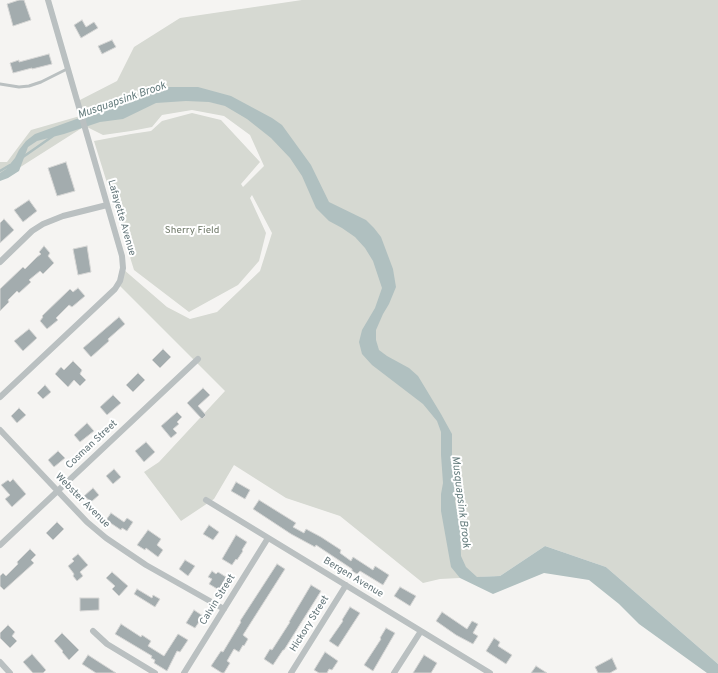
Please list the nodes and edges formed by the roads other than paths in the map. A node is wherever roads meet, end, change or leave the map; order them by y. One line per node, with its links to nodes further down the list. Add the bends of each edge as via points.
1 (48, 0): 2 (street, Lafayette Avenue)
2 (68, 69): 3 (lane, via 29,86); 4 (street, Lafayette Avenue)
3 (0, 84)
4 (107, 205): 5 (street, via 43,224 32,231); 7 (street, Lafayette Avenue, via 123,260 120,281 115,289)
5 (0, 262)
6 (198, 359): 9 (street, Cosman Street)
7 (0, 397)
8 (0, 430): 9 (street, Webster Avenue)
9 (57, 491): 12 (street, Cosman Street); 14 (street, Webster Avenue, via 87,522 126,553)
10 (206, 500): 11 (street, Bergen Avenue)
11 (268, 538): 13 (street, Bergen Avenue); 14 (street, Calvin Street)
12 (0, 545)
13 (346, 585): 16 (street, Bergen Avenue); 21 (street, Hickory Street)
14 (224, 609): 20 (street, Calvin Street)
15 (92, 631): 19 (street, via 107,644)
16 (421, 631): 22 (street); 23 (street, Bergen Avenue)
17 (0, 662): 18 (street)
18 (10, 673)
19 (155, 673)
20 (184, 673)
21 (290, 673)
22 (394, 673)
23 (490, 673)

